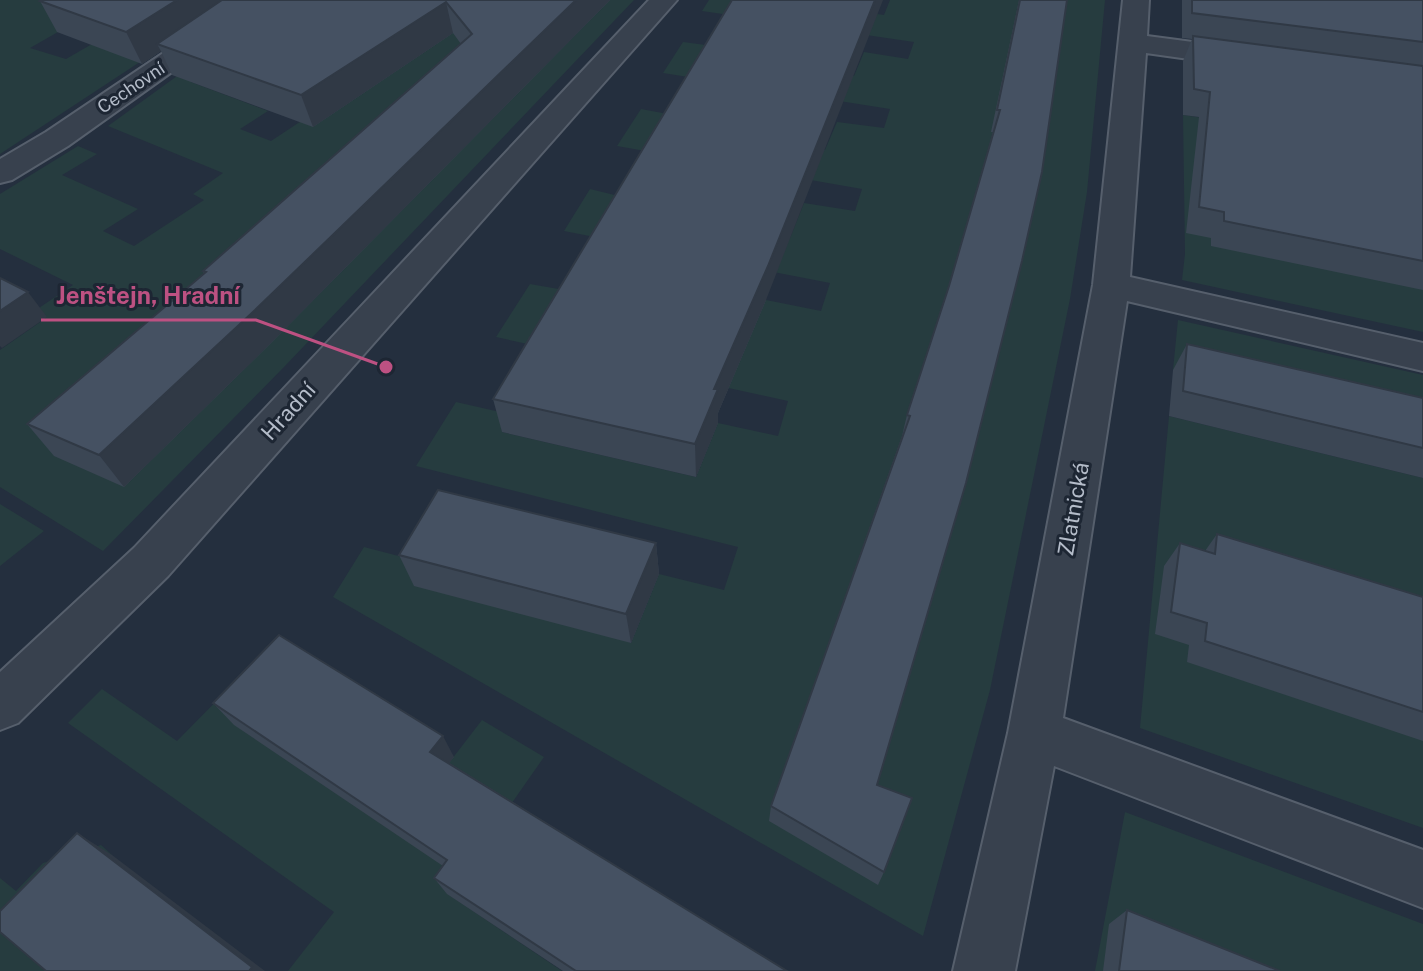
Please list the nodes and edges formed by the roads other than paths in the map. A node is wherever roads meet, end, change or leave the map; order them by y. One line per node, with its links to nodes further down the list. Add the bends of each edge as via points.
1 (260, 0): 6 (street, Cechovní)
2 (664, 0): 9 (street, Hradní, via 151,562)
3 (1136, 0): 4 (street, Zlatnická)
4 (1133, 43): 5 (street); 7 (street, Zlatnická)
5 (1270, 61)
6 (0, 173)
7 (1111, 285): 8 (street); 10 (street, Zlatnická)
8 (1423, 357)
9 (0, 706)
10 (1034, 733): 11 (street); 12 (street, Zlatnická)
11 (1423, 879)
12 (984, 971)

